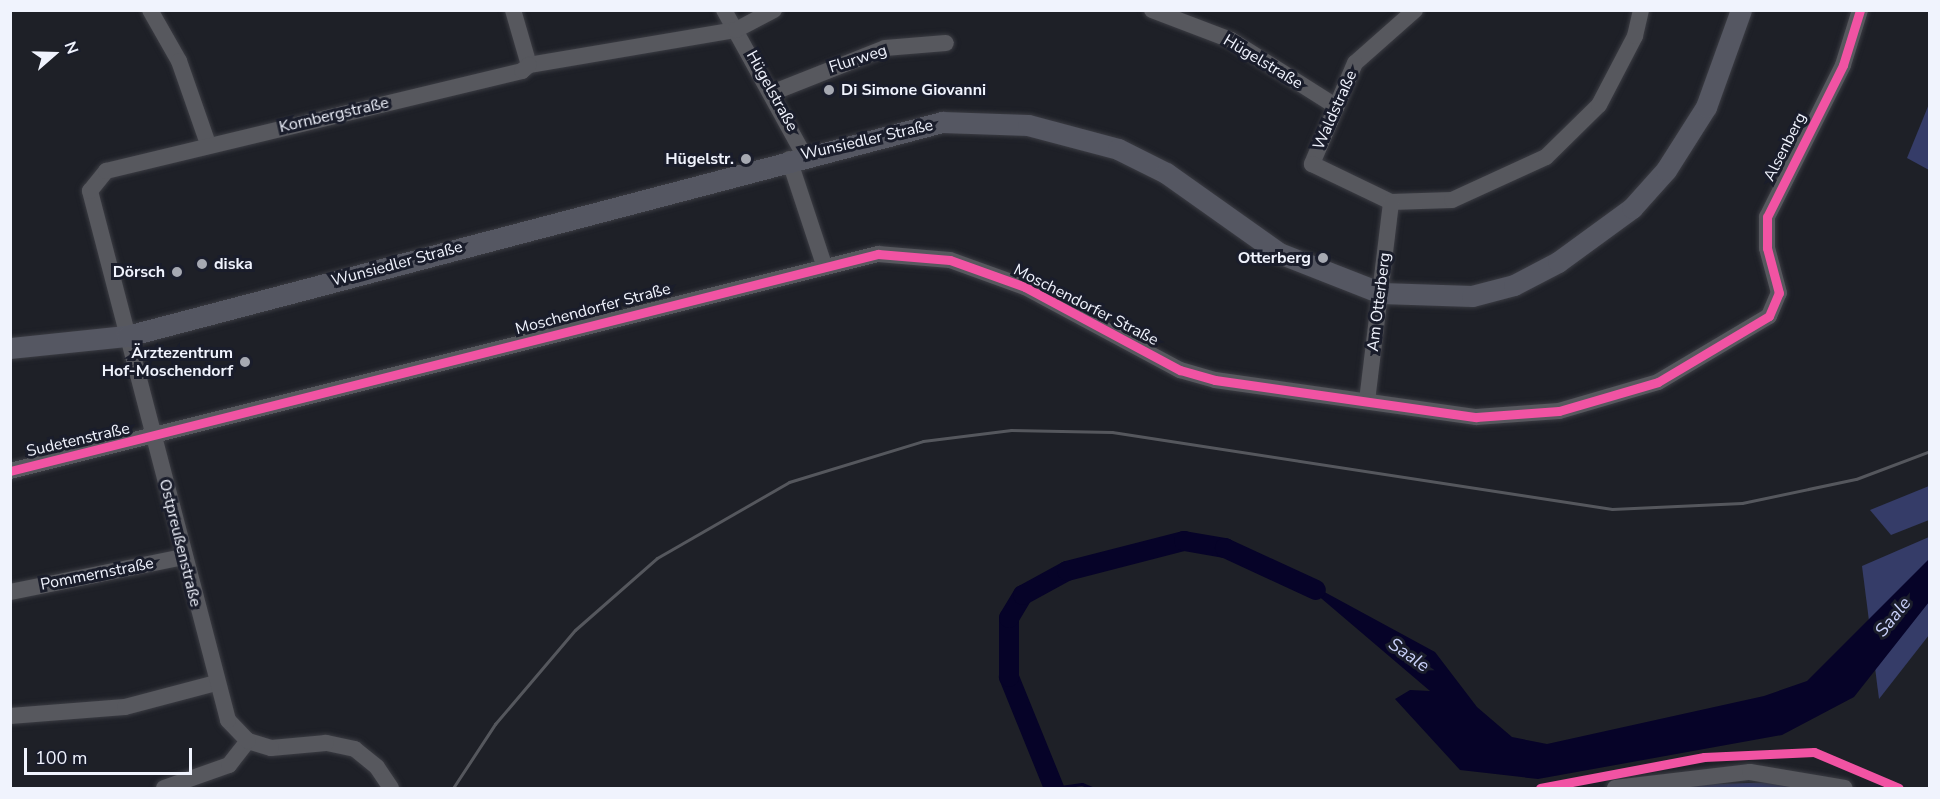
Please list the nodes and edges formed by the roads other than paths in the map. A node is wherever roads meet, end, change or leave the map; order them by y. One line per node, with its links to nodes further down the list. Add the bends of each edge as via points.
1 (150, 10): 15 (street, via 179,61)
2 (513, 10): 12 (street)
3 (724, 10): 10 (street, Hügelstraße)
4 (774, 10): 10 (street)
5 (1152, 10): 14 (street, Hügelstraße, via 1231,40)
6 (1415, 10): 14 (street, Waldstraße, via 1355,63)
7 (1641, 10): 17 (street, via 1635,36 1599,105 1546,157 1452,200)
8 (1741, 10): 19 (main road, Wunsiedler Straße, via 1706,107 1666,170 1632,208 1558,262 1514,285 1472,296)
9 (1860, 10): 20 (street, Alsenberg, via 1843,65 1767,217)
10 (736, 30): 12 (street, Kornbergstraße); 13 (street, Hügelstraße)
11 (946, 43): 13 (street, Flurweg, via 885,48)
12 (529, 65): 15 (street, Kornbergstraße, via 522,71)
13 (774, 92): 16 (street, Hügelstraße)
14 (1337, 107): 17 (street, Waldstraße, via 1312,164)
15 (208, 144): 21 (street, Kornbergstraße, via 95,178 92,207)
16 (797, 157): 18 (street, Hügelstraße); 19 (main road, Wunsiedler Straße, via 942,122 1028,125 1118,149 1166,172 1279,253); 21 (main road, Wunsiedler Straße)
17 (1391, 202): 19 (street, Am Otterberg)
18 (824, 265): 23 (street, Moschendorfer Straße, via 878,254 950,260 1025,287 1180,370); 24 (street, Moschendorfer Straße)
19 (1381, 293): 23 (street, Am Otterberg)
20 (1778, 301): 23 (street, Moschendorfer Straße, via 1769,316 1736,339 1658,381 1559,411 1476,417)
21 (127, 336): 22 (main road, Wunsiedler Straße); 24 (street, Ostpreußenstraße)
22 (10, 348)
23 (1367, 401)
24 (153, 437): 25 (street, Sudetenstraße); 26 (street, Ostpreußenstraße)
25 (10, 471)
26 (183, 557): 27 (street, Pommernstraße); 28 (street, Ostpreußenstraße)
27 (10, 592)
28 (216, 683): 29 (street, via 125,707); 30 (street, Ostpreußenstraße, via 228,720)
29 (10, 716)
30 (248, 741): 31 (street, via 229,765); 32 (street, via 271,748 326,743 355,749 377,767)
31 (164, 789)
32 (391, 789)
33 (1615, 789): 34 (street, via 1750,772)
34 (1845, 789)

